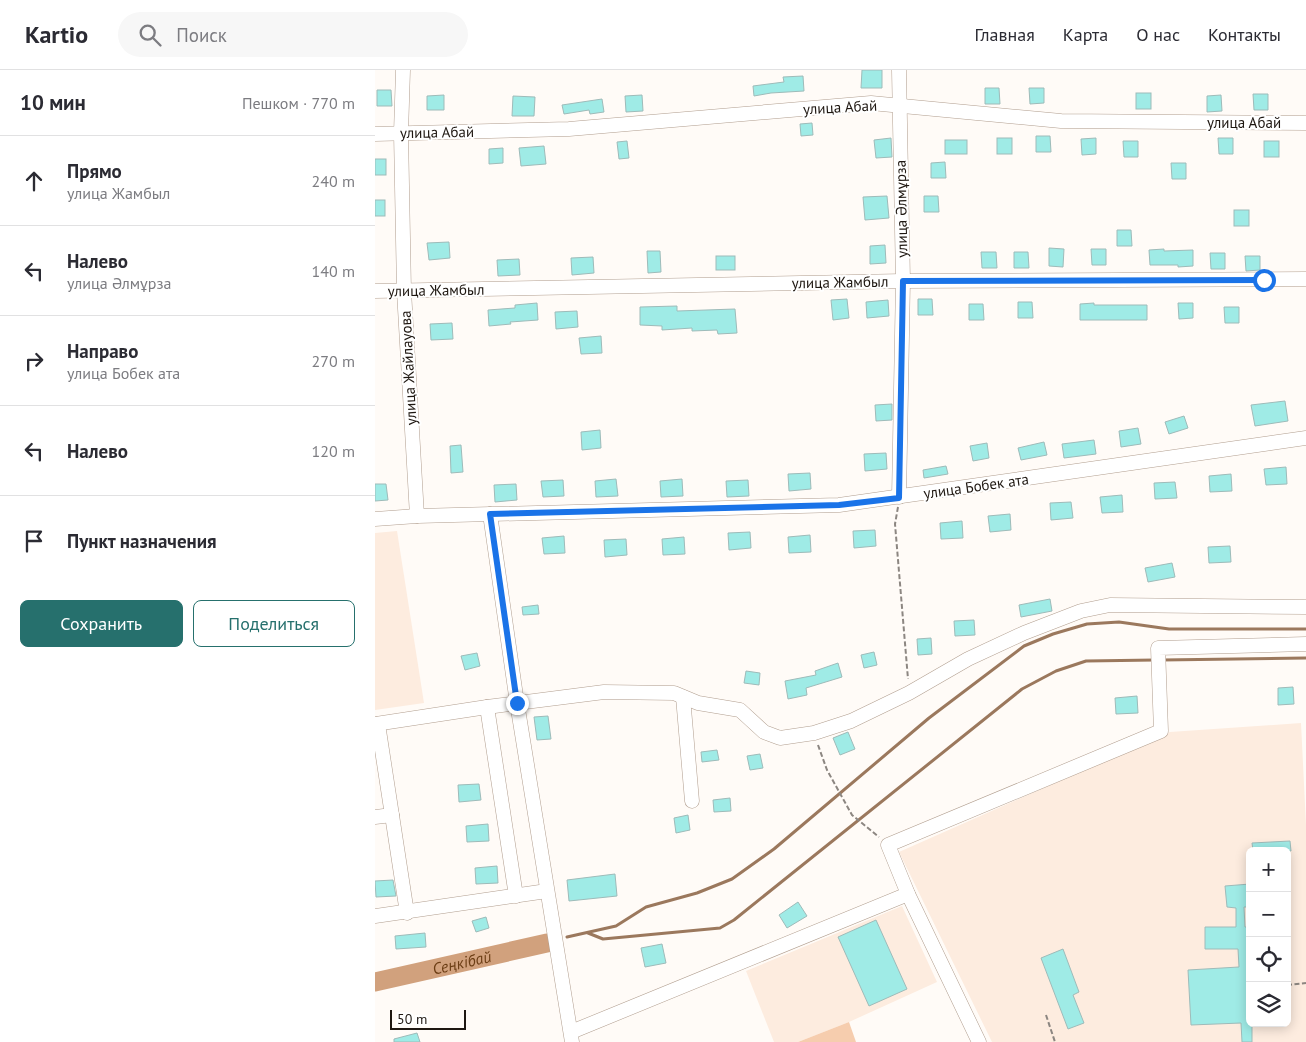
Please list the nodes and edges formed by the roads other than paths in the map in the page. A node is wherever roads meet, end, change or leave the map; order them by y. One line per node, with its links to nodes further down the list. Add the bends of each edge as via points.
1 (403, 70): 5 (street, улица Жайлауова)
2 (899, 70): 3 (street, улица Әлмұрза)
3 (900, 106): 4 (street, улица Абай, via 1061,121); 5 (street, улица Абай, via 871,103 569,130); 8 (street, улица Әлмұрза)
4 (1306, 123)
5 (401, 133): 6 (street, улица Абай); 10 (street, улица Жайлауова)
6 (375, 134)
7 (1306, 280): 8 (street, улица Жамбыл)
8 (903, 281): 10 (street, улица Жамбыл); 12 (street, улица Әлмұрза)
9 (375, 291): 10 (street, улица Жамбыл)
10 (403, 291): 14 (street, улица Жайлауова)
11 (1306, 438): 12 (street, улица Бобек ата)
12 (899, 498): 13 (street, улица Бобек ата, via 839,505)
13 (490, 514): 14 (street, улица Бобек ата); 19 (street)
14 (417, 516): 15 (street, улица Бобек ата)
15 (375, 519)
16 (1306, 607): 18 (street, via 1110,605 1081,611 968,659 851,721 814,733 780,738 765,732 740,710 698,703)
17 (1306, 644): 26 (street, via 1158,648 1161,731 888,845)
18 (683, 697): 19 (street, via 674,693 604,692); 22 (street)
19 (517, 703): 20 (street); 25 (street)
20 (487, 707): 21 (street); 27 (street)
21 (377, 724): 23 (street)
22 (692, 801)
23 (392, 815): 24 (street); 28 (street)
24 (375, 817)
25 (547, 892): 27 (street); 30 (street)
26 (908, 894): 30 (street); 31 (street)
27 (516, 896): 28 (street)
28 (407, 913): 29 (street)
29 (375, 916)
30 (572, 1037)
31 (979, 1042)

